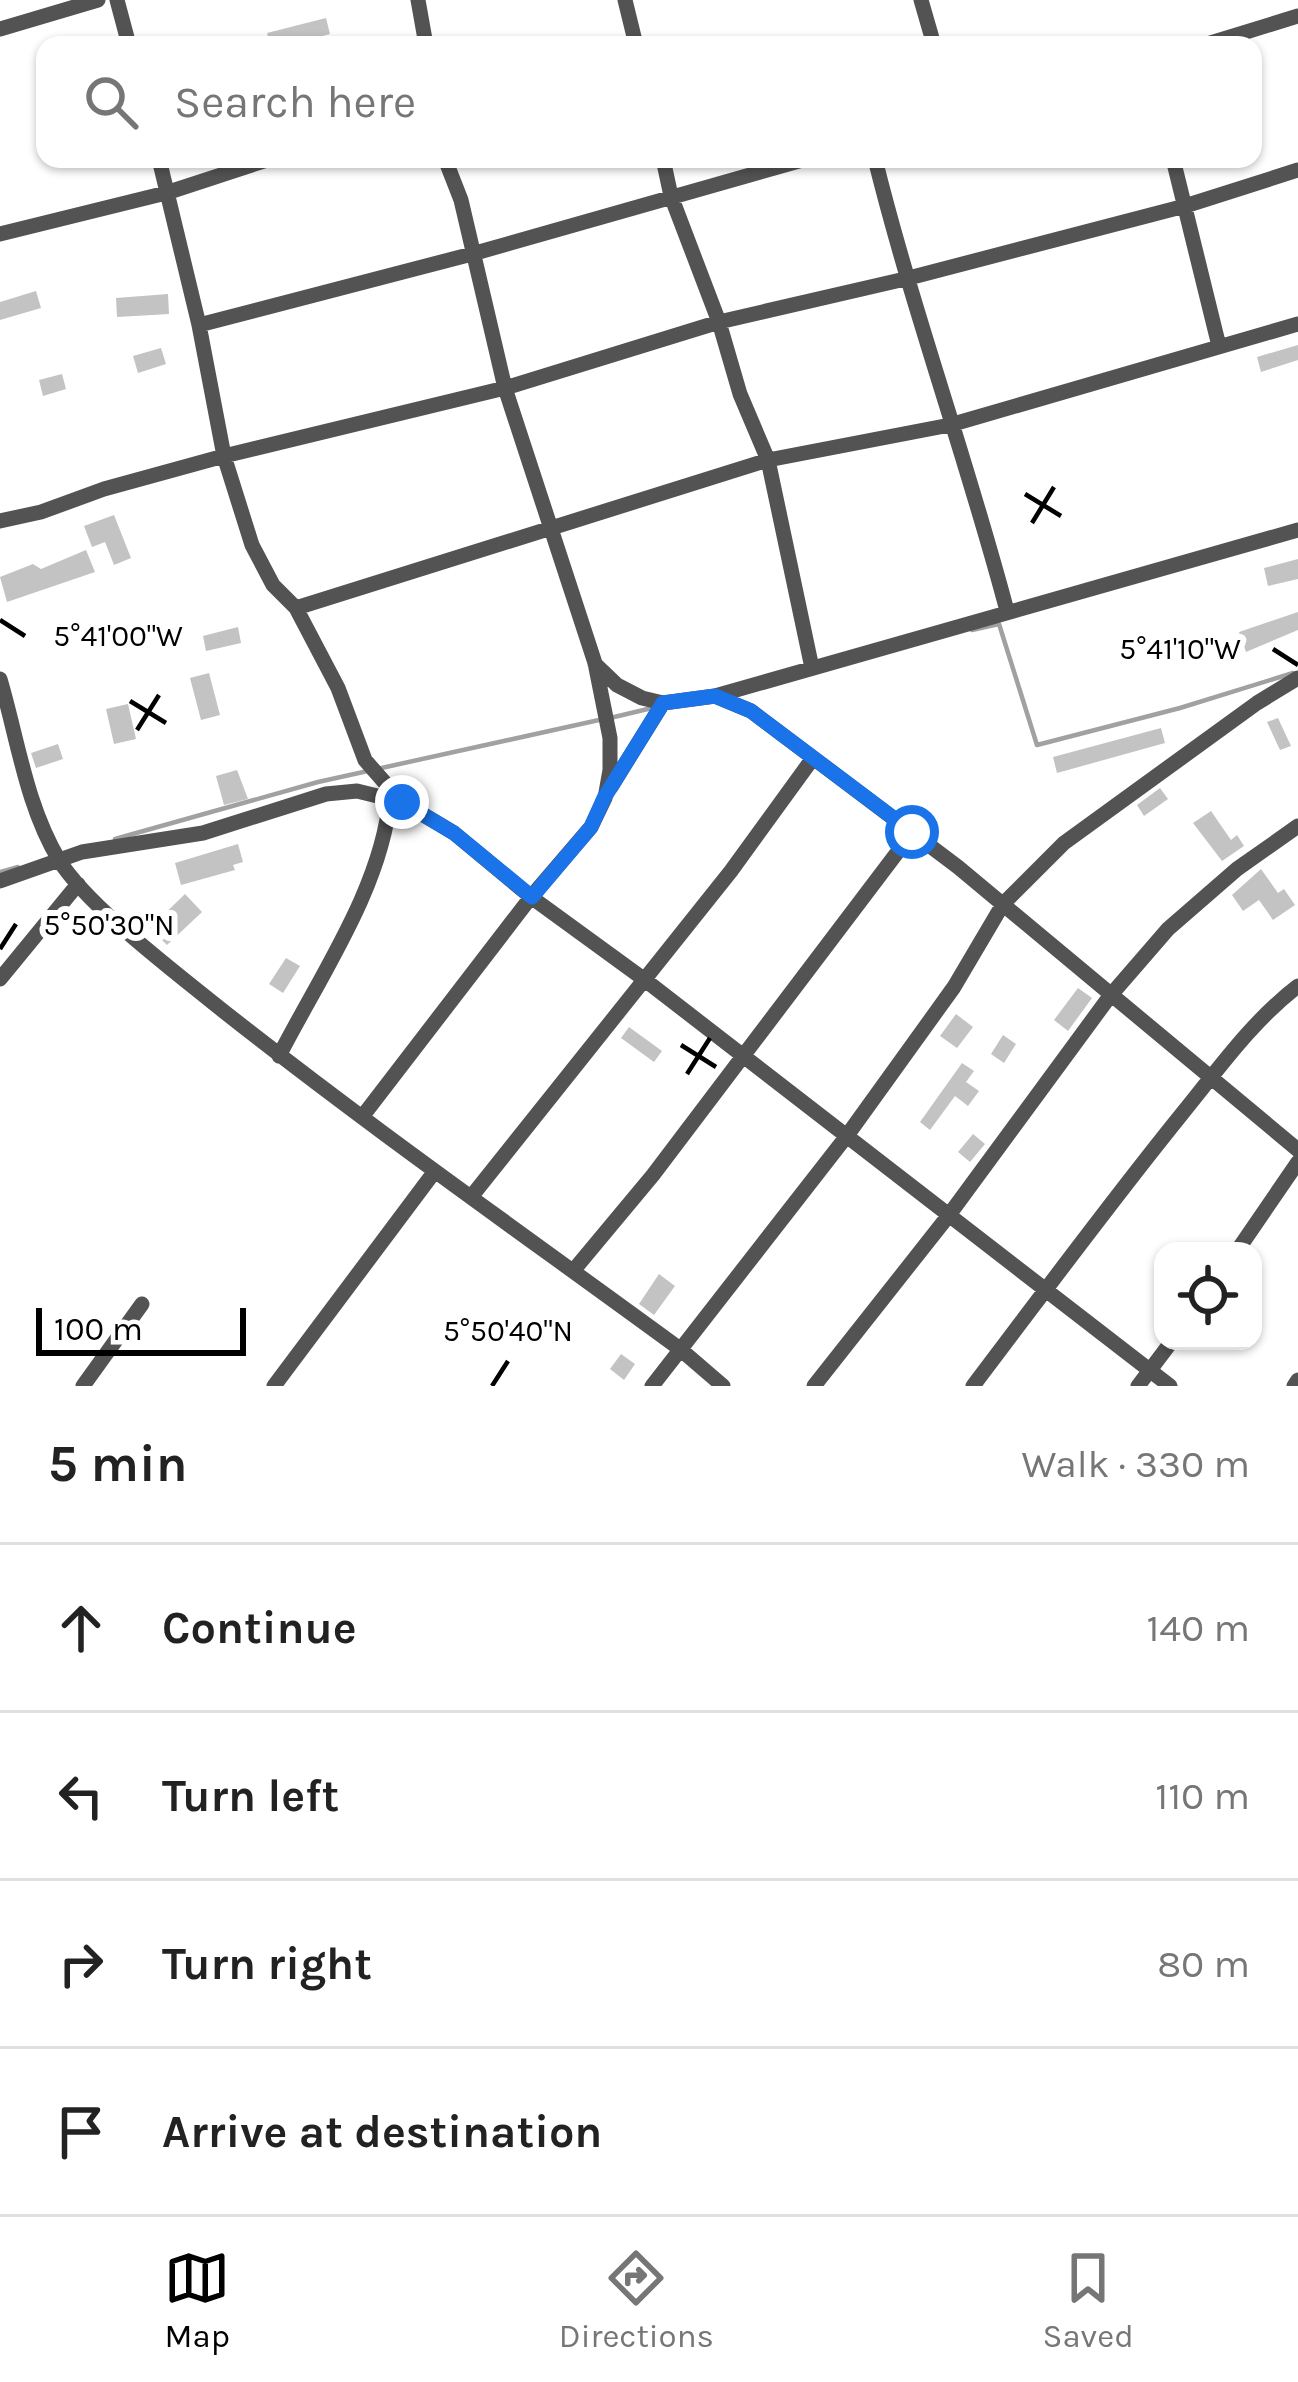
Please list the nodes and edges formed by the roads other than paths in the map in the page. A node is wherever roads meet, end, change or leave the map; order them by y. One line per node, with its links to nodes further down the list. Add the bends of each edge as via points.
1 (98, 0): 7 (street)
2 (117, 0): 8 (street)
3 (418, 0): 9 (street)
4 (625, 0): 10 (street)
5 (921, 0): 11 (street)
6 (1298, 16): 12 (street)
7 (0, 29)
8 (127, 36)
9 (424, 36)
10 (634, 36)
11 (931, 36)
12 (1233, 36)
13 (161, 168): 21 (street)
14 (242, 168): 21 (street)
15 (449, 168): 25 (street)
16 (665, 168): 22 (street)
17 (773, 168): 22 (street)
18 (877, 168): 26 (street)
19 (1175, 168): 23 (street)
20 (1298, 170): 23 (street)
21 (166, 193): 24 (street); 29 (street)
22 (671, 196): 25 (street); 27 (street)
23 (1185, 206): 26 (street); 30 (street)
24 (0, 234)
25 (472, 254): 29 (street); 31 (street)
26 (905, 279): 27 (street); 32 (street)
27 (718, 322): 31 (street); 34 (street)
28 (1298, 324): 30 (street)
29 (199, 325): 33 (street)
30 (1220, 346): 32 (street)
31 (505, 388): 33 (street); 36 (street)
32 (950, 425): 34 (street); 39 (street)
33 (224, 456): 35 (street); 38 (street, via 252,545)
34 (768, 460): 36 (street); 41 (street)
35 (0, 520)
36 (550, 528): 38 (street); 40 (street)
37 (1298, 530): 39 (street)
38 (296, 608): 48 (street, via 365,760)
39 (1007, 611): 41 (street)
40 (595, 663): 45 (street, via 617,685); 47 (street, via 610,737)
41 (812, 668): 44 (street)
42 (1298, 678): 55 (street, via 1064,843)
43 (0, 679): 51 (street, via 25,780)
44 (715, 696): 45 (street); 46 (street, via 751,711)
45 (663, 703): 47 (street)
46 (813, 758): 50 (street); 57 (street)
47 (604, 798): 54 (street, via 591,827)
48 (396, 800): 51 (street, via 326,794 222,829); 54 (street, via 454,833); 60 (street, via 375,868)
49 (1298, 826): 59 (street, via 1168,929)
50 (912, 832): 55 (street); 61 (street)
51 (58, 860): 52 (street); 53 (street)
52 (0, 880)
53 (77, 884): 56 (street); 60 (street)
54 (532, 897): 57 (street); 63 (street)
55 (1003, 904): 59 (street); 64 (street)
56 (0, 979)
57 (645, 980): 61 (street); 68 (street)
58 (1298, 986): 62 (street)
59 (1110, 996): 62 (street); 69 (street)
60 (279, 1056): 63 (street)
61 (743, 1058): 64 (street); 71 (street)
62 (1210, 1078): 65 (street); 72 (street)
63 (362, 1117): 67 (street)
64 (846, 1137): 69 (street); 74 (street)
65 (1298, 1150)
66 (1298, 1162): 70 (street)
67 (434, 1171): 68 (street); 78 (street)
68 (471, 1197): 71 (street)
69 (949, 1215): 72 (street); 81 (street)
70 (1243, 1242)
71 (573, 1271): 74 (street)
72 (1047, 1288): 76 (street); 82 (street)
73 (142, 1304): 77 (street)
74 (680, 1348): 79 (street); 80 (street)
75 (1165, 1350): 76 (street)
76 (1150, 1371): 83 (street); 84 (street)
77 (82, 1386)
78 (274, 1386)
79 (652, 1386)
80 (723, 1386)
81 (814, 1386)
82 (973, 1386)
83 (1138, 1386)
84 (1170, 1386)

